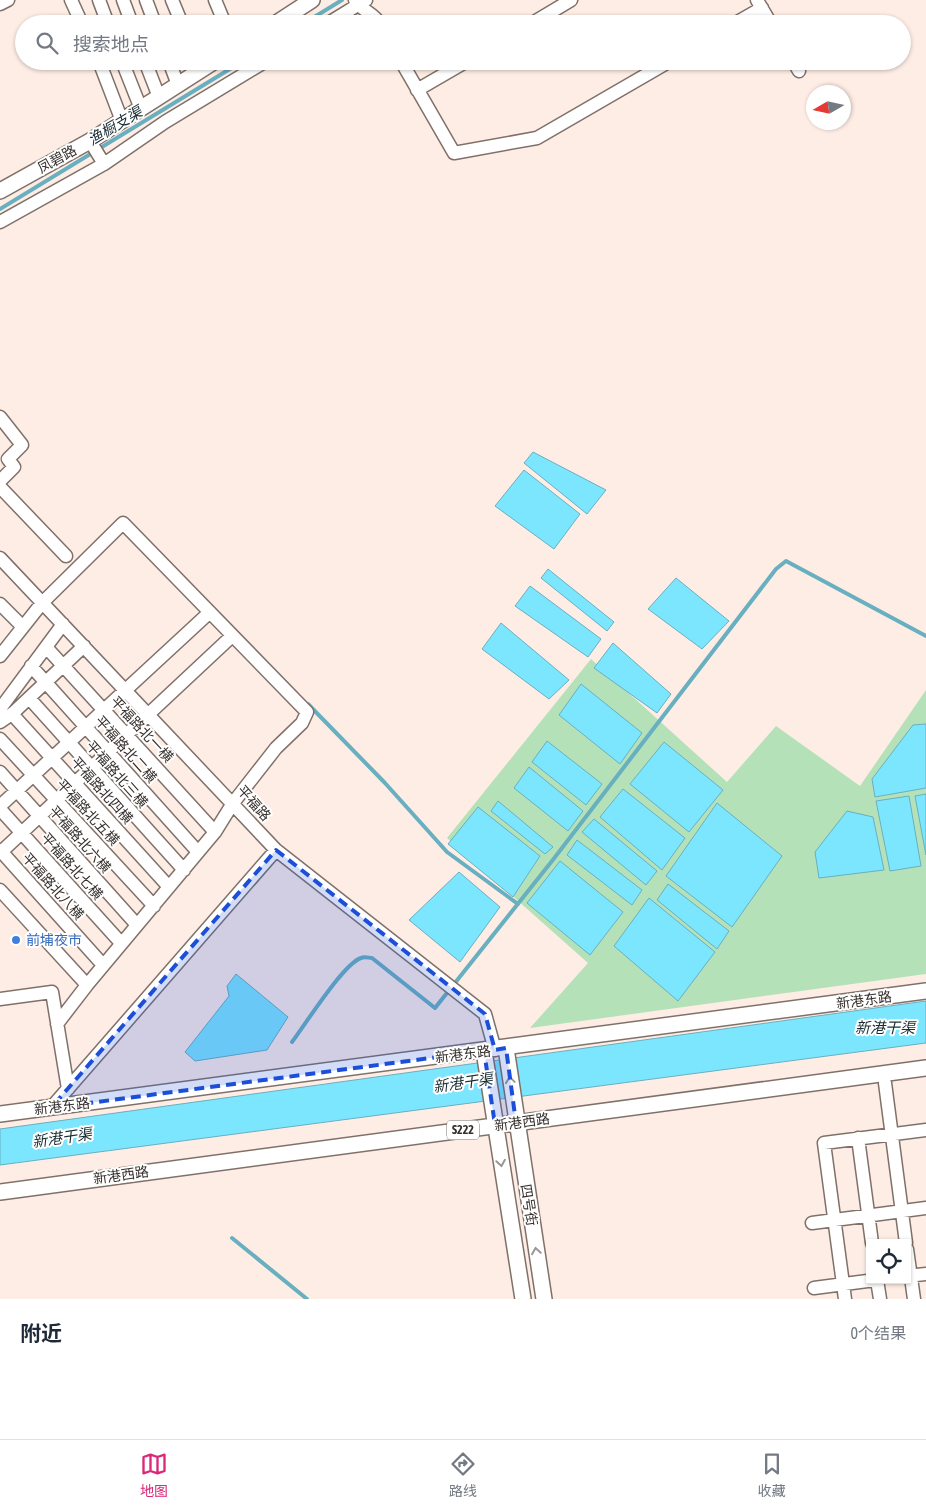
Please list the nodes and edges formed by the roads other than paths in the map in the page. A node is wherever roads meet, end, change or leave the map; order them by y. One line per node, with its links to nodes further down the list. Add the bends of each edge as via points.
1 (8, 0): 11 (street)
2 (70, 0): 13 (street)
3 (99, 0): 14 (street)
4 (123, 0): 15 (street)
5 (146, 0): 16 (street)
6 (172, 0): 17 (street)
7 (215, 0): 18 (street)
8 (312, 0): 19 (main road)
9 (571, 0): 22 (street)
10 (360, 2): 20 (street); 21 (street)
11 (0, 4)
12 (759, 4): 23 (street); 24 (street)
13 (78, 15)
14 (105, 15)
15 (129, 15)
16 (152, 15)
17 (178, 15)
18 (221, 15)
19 (288, 15)
20 (340, 15)
21 (375, 15)
22 (546, 15)
23 (745, 15)
24 (766, 15)
25 (102, 70): 38 (street)
26 (126, 70): 37 (street)
27 (148, 70): 36 (street)
28 (172, 70): 34 (street)
29 (194, 70): 34 (main road, 凤碧路)
30 (251, 70): 40 (street, via 165,122)
31 (406, 70): 35 (street)
32 (451, 70): 35 (street)
33 (654, 70): 35 (street, via 537,138 454,153)
34 (178, 85): 36 (main road, 凤碧路)
35 (417, 90)
36 (159, 97): 37 (main road, 凤碧路)
37 (141, 109): 38 (main road, 凤碧路)
38 (122, 121): 39 (main road, 凤碧路)
39 (90, 141): 40 (street); 41 (main road, 凤碧路)
40 (104, 164): 42 (street)
41 (0, 191)
42 (0, 222)
43 (0, 417): 44 (street, via 22,446 8,459 14,467)
44 (0, 481)
45 (0, 486): 46 (street)
46 (66, 556)
47 (0, 558): 48 (street, 平福路)
48 (42, 603): 50 (street, via 123,524); 51 (street, 平福路); 52 (street)
49 (0, 604): 52 (street)
50 (210, 612): 53 (street); 60 (street)
51 (63, 624): 54 (street, 平福路); 55 (street)
52 (23, 627): 56 (street)
53 (232, 636): 64 (street); 78 (street, via 307,712 302,723 276,748)
54 (84, 646): 58 (street); 60 (street, 平福路)
55 (46, 647): 57 (street); 58 (street, 平福路北一横)
56 (2, 649)
57 (31, 666): 59 (street, 平福路北二横); 63 (street)
58 (63, 666): 59 (street); 62 (street, 平福路北一横)
59 (46, 682): 61 (street); 66 (street, 平福路北二横)
60 (125, 689): 62 (street); 64 (street, 平福路)
61 (29, 698): 63 (street); 69 (street, 平福路北三横)
62 (104, 710): 66 (street); 67 (street, 平福路北一横)
63 (6, 711): 65 (street); 71 (street, 平福路北四横)
64 (148, 715): 67 (street); 78 (street, 平福路)
65 (0, 722)
66 (86, 726): 69 (street); 70 (street, 平福路北二横)
67 (127, 735): 70 (street); 81 (street, 平福路北一横)
68 (0, 739): 74 (street, 平福路北五横)
69 (69, 742): 71 (street); 72 (street, 平福路北三横)
70 (108, 752): 72 (street); 85 (street, 平福路北二横)
71 (52, 758): 74 (street); 75 (street, 平福路北四横)
72 (92, 768): 75 (street); 86 (street, 平福路北三横)
73 (0, 772): 76 (street, 平福路北六横)
74 (33, 775): 76 (street); 77 (street, 平福路北五横)
75 (75, 783): 77 (street); 87 (street, 平福路北四横)
76 (16, 791): 79 (street); 80 (street, 平福路北六横)
77 (56, 800): 80 (street); 89 (street, 平福路北五横)
78 (234, 802): 81 (street); 83 (street, 平福路)
79 (0, 807): 82 (street, 平福路北七横)
80 (39, 816): 82 (street); 90 (street, 平福路北六横)
81 (215, 832): 85 (street)
82 (22, 833): 84 (street); 91 (street, 平福路北七横)
83 (276, 850): 97 (street, 平福路, via 485,1014); 100 (street)
84 (0, 851): 92 (street, 平福路北八横)
85 (198, 852): 86 (street)
86 (184, 870): 87 (street)
87 (169, 887): 89 (street)
88 (0, 890): 93 (street)
89 (154, 906): 90 (street)
90 (137, 925): 91 (street)
91 (121, 943): 92 (street)
92 (103, 964): 93 (street)
93 (87, 985): 96 (street)
94 (926, 991): 97 (main road, 新港东路)
95 (0, 999): 96 (street, via 52,992)
96 (57, 1024): 100 (street)
97 (495, 1050): 101 (main road, 新港东路); 121 (main road, 四号街, one-way to 121, via 493,1115); 122 (main road, 四号街, one-way to 97, via 514,1111)
98 (926, 1068): 106 (main road, 新港西路 / S222)
99 (885, 1083): 104 (street)
100 (68, 1089): 101 (street)
101 (51, 1108): 102 (main road, 新港东路)
102 (0, 1114)
103 (926, 1130): 104 (street)
104 (892, 1134): 105 (street); 108 (street)
105 (858, 1138): 109 (street); 110 (street, via 824,1143)
106 (0, 1192)
107 (926, 1208): 108 (street)
108 (902, 1211): 109 (street); 113 (street)
109 (869, 1215): 110 (street); 112 (street)
110 (835, 1220): 111 (street); 117 (street)
111 (812, 1223)
112 (872, 1239)
113 (906, 1239)
114 (926, 1274): 115 (street)
115 (911, 1276)
116 (866, 1281): 117 (street)
117 (843, 1284): 120 (street); 123 (street)
118 (877, 1284): 124 (street)
119 (911, 1284): 125 (street)
120 (814, 1288)
121 (523, 1299)
122 (544, 1299)
123 (845, 1299)
124 (880, 1299)
125 (914, 1299)

